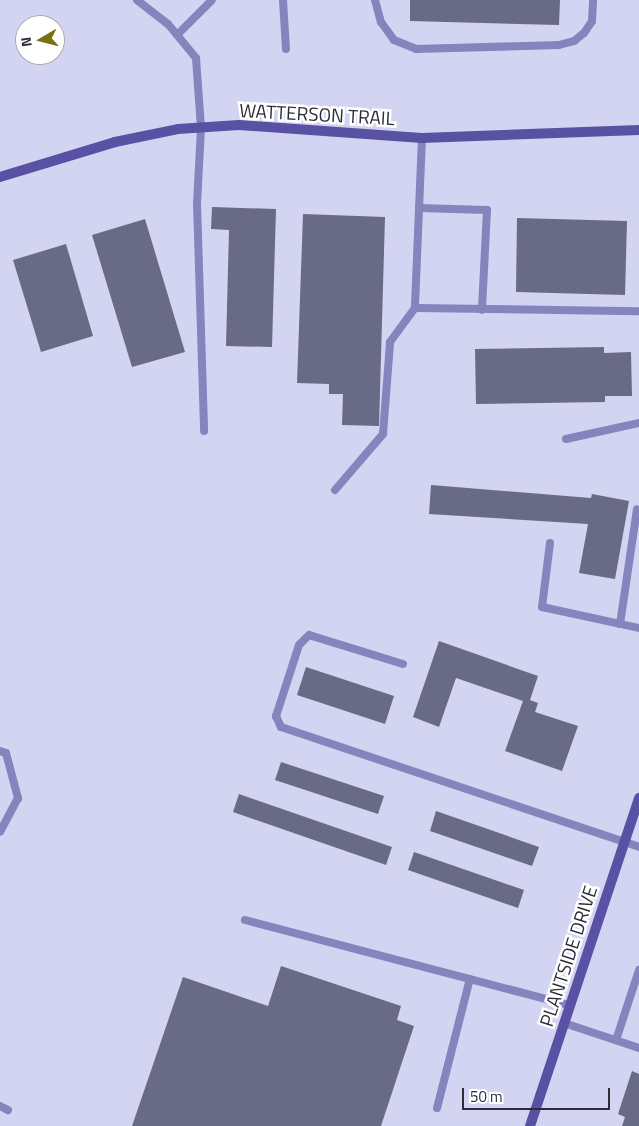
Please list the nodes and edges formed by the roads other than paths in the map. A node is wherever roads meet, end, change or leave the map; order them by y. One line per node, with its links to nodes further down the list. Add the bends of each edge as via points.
1 (136, 0): 6 (lane, via 168,24)
2 (212, 0): 6 (lane)
3 (283, 0): 7 (lane)
4 (375, 0): 5 (lane, via 381,22 394,40 416,49 559,45 574,41 592,21)
5 (593, 0)
6 (177, 35): 8 (lane, via 196,58)
7 (286, 49)
8 (201, 128): 10 (main road, WATTERSON TRAIL, via 239,126); 11 (main road, WATTERSON TRAIL, via 115,142); 17 (lane, via 197,204)
9 (639, 130): 10 (main road, WATTERSON TRAIL)
10 (422, 138): 12 (lane)
11 (0, 177)
12 (419, 208): 13 (lane); 14 (lane, via 486,210)
13 (414, 308): 14 (lane); 19 (lane, via 390,342 383,434)
14 (482, 310): 15 (lane)
15 (639, 311)
16 (639, 423): 18 (lane)
17 (204, 431)
18 (566, 439)
19 (335, 490)
20 (637, 509): 22 (lane)
21 (550, 542): 22 (lane, via 542,607)
22 (620, 624): 23 (lane)
23 (639, 628)
24 (403, 664): 28 (lane, via 309,635 299,645 276,716 282,727)
25 (0, 751): 27 (lane, via 6,753 18,798)
26 (639, 798): 28 (main road, PLANTSIDE DRIVE)
27 (0, 832)
28 (624, 842): 29 (lane); 33 (main road, PLANTSIDE DRIVE)
29 (639, 847)
30 (244, 920): 32 (lane)
31 (639, 970): 35 (lane)
32 (470, 979): 33 (lane); 38 (lane)
33 (570, 1005): 34 (main road, PLANTSIDE DRIVE)
34 (564, 1022): 35 (lane); 40 (main road, PLANTSIDE DRIVE)
35 (616, 1040): 36 (lane)
36 (639, 1048)
37 (0, 1106): 39 (lane)
38 (437, 1108)
39 (8, 1110)
40 (530, 1126)

